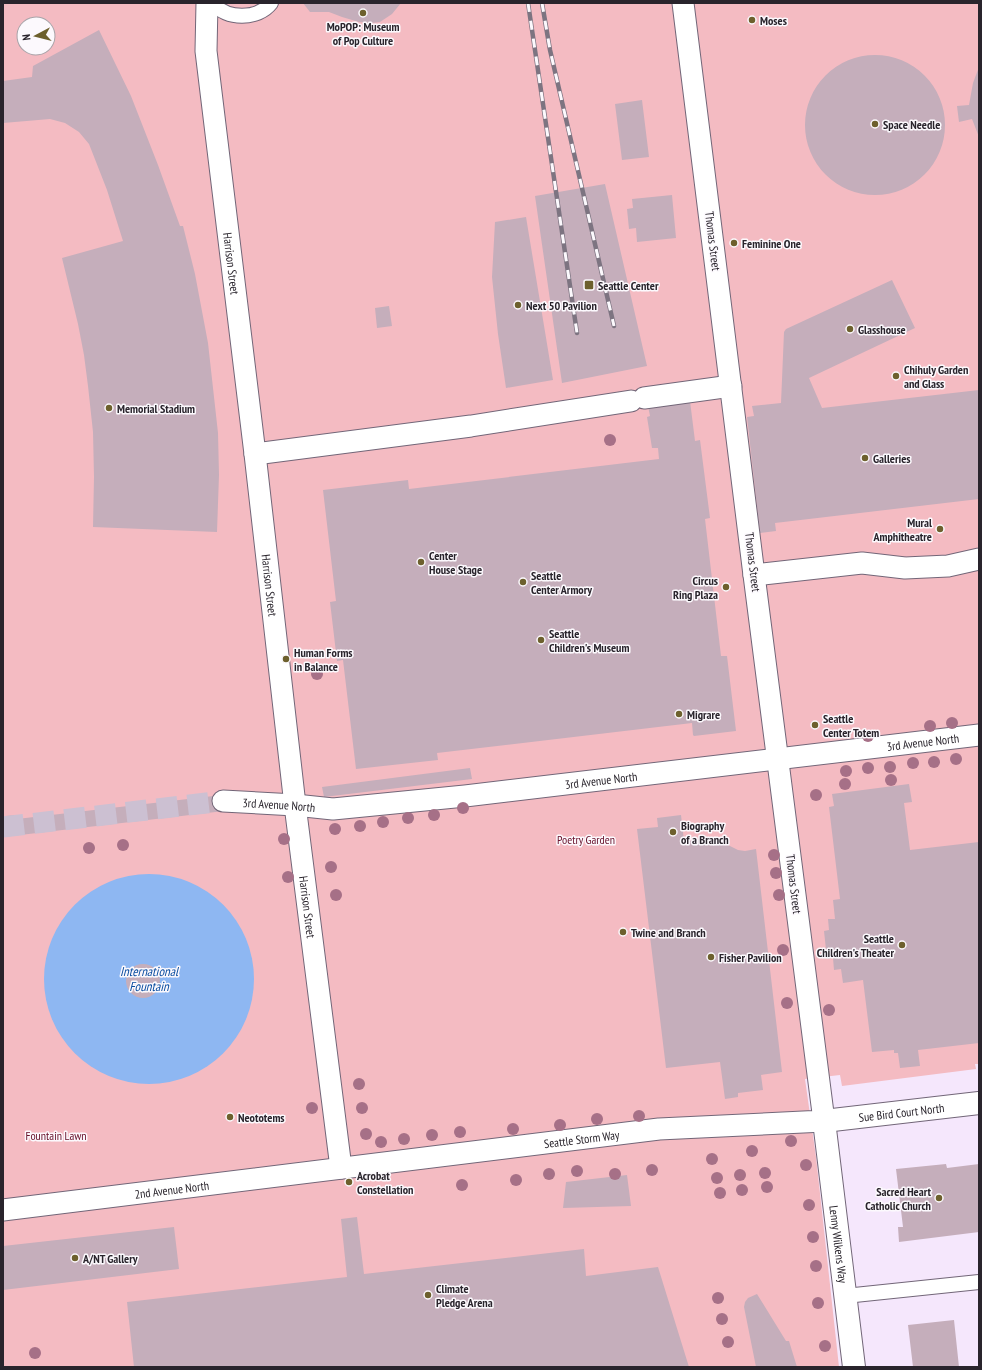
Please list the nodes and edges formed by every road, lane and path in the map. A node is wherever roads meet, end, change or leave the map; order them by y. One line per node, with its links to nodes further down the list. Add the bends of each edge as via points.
1 (207, 3): 6 (street, Harrison Street, via 206,51)
2 (213, 3): 3 (lane, via 228,14 242,16 257,13)
3 (271, 3)
4 (683, 3): 5 (street, Thomas Street)
5 (731, 386): 6 (street, via 471,426); 8 (street, Thomas Street)
6 (255, 454): 12 (street, Harrison Street)
7 (979, 559): 8 (street, via 948,566 905,568 862,564)
8 (754, 575): 10 (street, Thomas Street)
9 (979, 735): 10 (street, 3rd Avenue North)
10 (778, 760): 12 (street, 3rd Avenue North, via 333,809); 14 (street, Thomas Street)
11 (223, 801): 12 (street, 3rd Avenue North)
12 (295, 805): 15 (street, Harrison Street)
13 (979, 1103): 14 (street, Sue Bird Court North)
14 (824, 1121): 15 (street, Seattle Storm Way, via 659,1129); 18 (street, Lenny Wilkens Way)
15 (341, 1168): 16 (street, 2nd Avenue North)
16 (3, 1210)
17 (979, 1282): 18 (lane)
18 (845, 1296): 19 (street, Lenny Wilkens Way)
19 (854, 1367)

